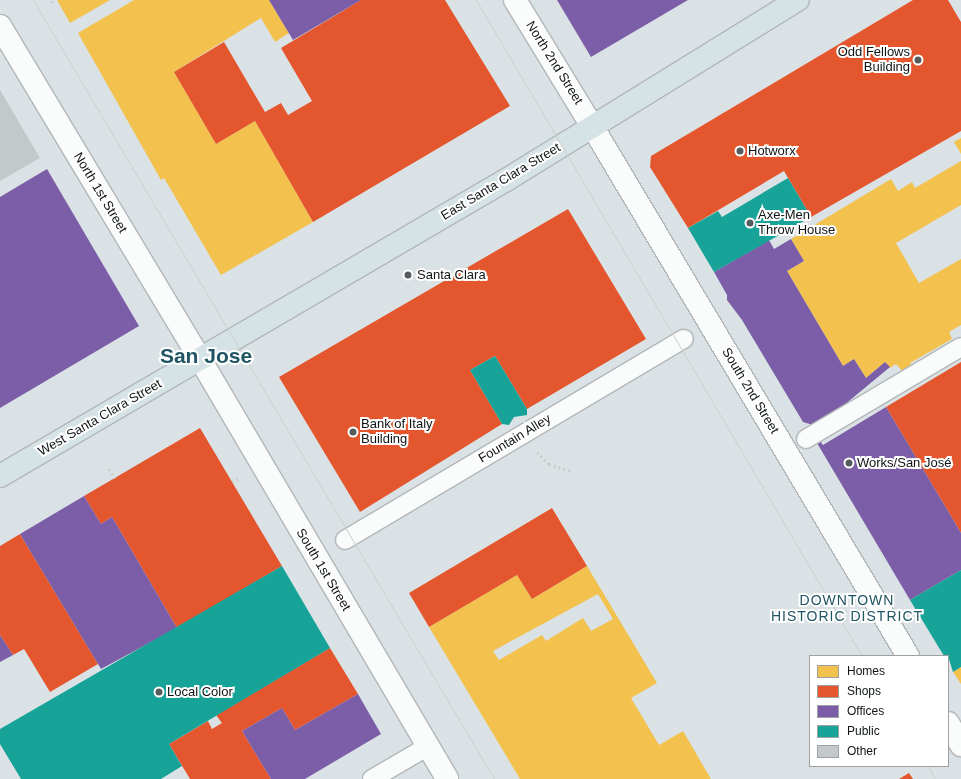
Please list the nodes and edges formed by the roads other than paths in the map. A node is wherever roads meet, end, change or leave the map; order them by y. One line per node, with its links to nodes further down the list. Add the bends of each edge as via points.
1 (515, 0): 4 (street, North 2nd Street)
2 (798, 0): 4 (main road, East Santa Clara Street)
3 (0, 26): 7 (street, North 1st Street)
4 (592, 126): 7 (main road, East Santa Clara Street); 11 (street, South 2nd Street)
5 (684, 339): 10 (street, Fountain Alley)
6 (961, 347): 8 (street)
7 (200, 360): 9 (main road, West Santa Clara Street); 14 (street, South 1st Street)
8 (806, 439)
9 (0, 476)
10 (345, 540)
11 (907, 655)
12 (949, 725): 13 (street)
13 (961, 745)
14 (427, 747): 15 (street); 16 (street, South 1st Street)
15 (372, 779)
16 (447, 779)

